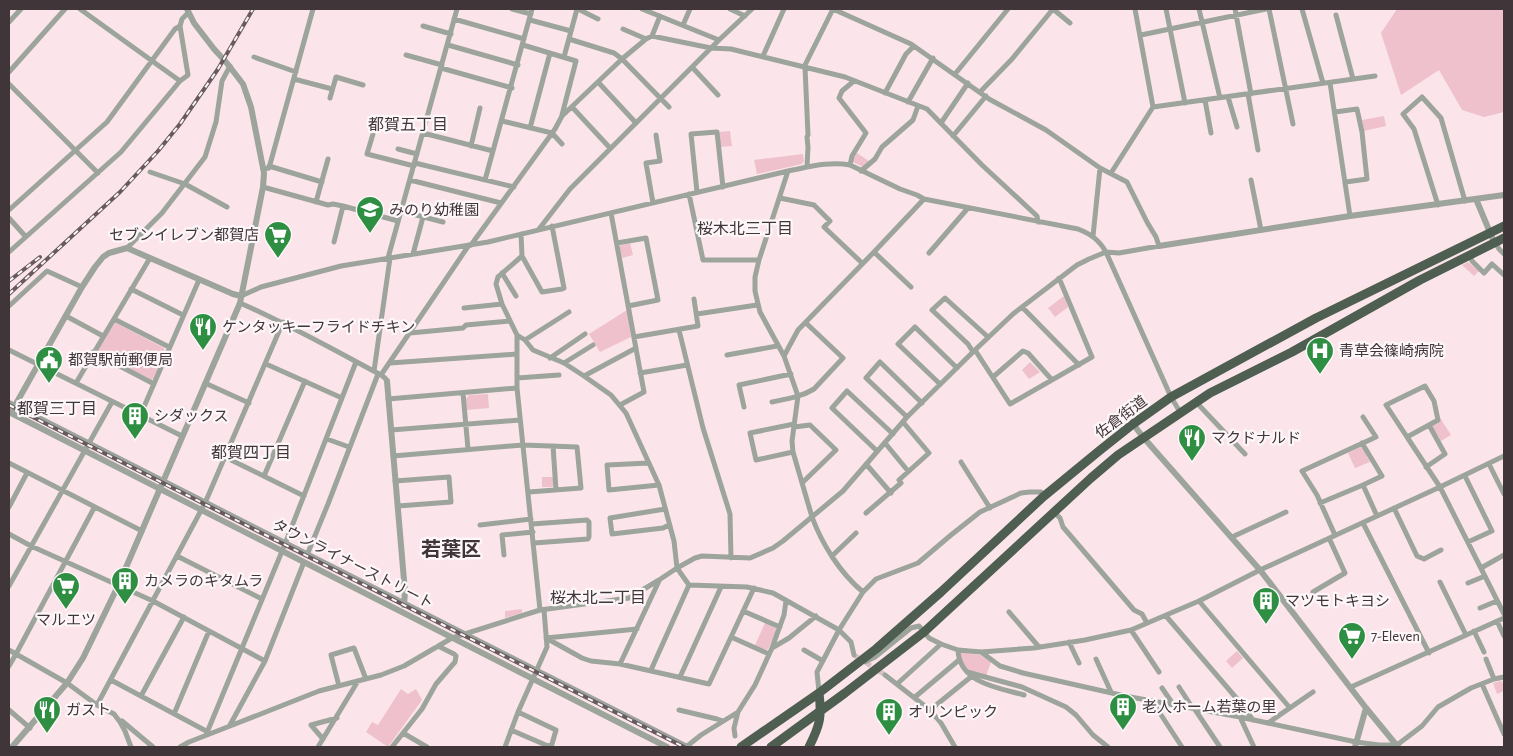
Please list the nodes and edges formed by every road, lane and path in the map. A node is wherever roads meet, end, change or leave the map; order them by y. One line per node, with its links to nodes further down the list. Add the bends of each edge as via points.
1 (22, 9): 29 (street)
2 (64, 9): 61 (street)
3 (80, 9): 55 (street)
4 (313, 9): 62 (street)
5 (457, 9): 28 (street)
6 (512, 9): 23 (street)
7 (578, 9): 27 (street); 37 (street)
8 (642, 9): 25 (street)
9 (690, 9): 32 (street)
10 (730, 9): 26 (street)
11 (752, 9): 26 (street)
12 (784, 9): 50 (street)
13 (833, 9): 46 (street); 60 (street)
14 (1008, 9): 63 (street)
15 (1053, 9): 31 (street); 78 (street)
16 (1135, 9): 39 (street)
17 (1166, 9): 36 (street)
18 (1199, 9): 30 (street)
19 (1268, 9): 22 (street); 77 (street)
20 (1302, 9): 70 (street)
21 (187, 11): 33 (street); 57 (street)
22 (1236, 12): 30 (street); 80 (street)
23 (531, 14): 37 (street); 44 (street)
24 (1336, 15): 66 (street)
25 (660, 16): 32 (street); 40 (street)
26 (745, 16): 43 (street)
27 (598, 18)
28 (454, 19): 38 (street); 44 (street)
29 (9, 22)
30 (1202, 22): 36 (street); 86 (street)
31 (1070, 23)
32 (683, 25): 43 (street)
33 (180, 26): 55 (street); 67 (street, via 188,75)
34 (423, 26): 38 (street)
35 (623, 29): 41 (street)
36 (1170, 29): 39 (street); 89 (street)
37 (571, 30): 42 (street)
38 (451, 34): 45 (street)
39 (1141, 35): 93 (street)
40 (652, 36): 41 (street); 47 (street)
41 (646, 39): 54 (street)
42 (569, 40): 52 (street); 54 (street, via 614,53)
43 (719, 40): 47 (street)
44 (524, 42): 48 (street); 56 (street)
45 (448, 45): 56 (street); 58 (street)
46 (914, 46): 53 (street); 79 (street, via 906,54)
47 (711, 48): 50 (street, via 731,48); 59 (street)
48 (550, 53): 52 (street); 102 (street)
49 (406, 55): 58 (street)
50 (762, 56): 60 (street)
51 (254, 57): 62 (street)
52 (564, 57): 96 (street, via 576,61)
53 (933, 58): 63 (street); 88 (street)
54 (622, 59): 69 (street); 85 (street)
55 (152, 60): 67 (street); 113 (street, via 107,122)
56 (518, 65): 76 (street)
57 (230, 66): 121 (street, via 243,84); 133 (street, via 222,81 209,149)
58 (442, 66): 76 (street); 104 (street)
59 (692, 67): 81 (street); 85 (street)
60 (804, 67): 68 (street); 120 (street)
61 (9, 72)
62 (296, 72): 65 (street)
63 (955, 74): 73 (street)
64 (1375, 76): 66 (street)
65 (294, 79): 75 (street); 121 (street)
66 (1353, 79): 71 (street)
67 (180, 81): 126 (street, via 121,152)
68 (854, 81): 79 (street); 119 (street, via 839,98 866,133)
69 (598, 82): 91 (street); 98 (street)
70 (1323, 83): 71 (street); 77 (street)
71 (1330, 83): 95 (street)
72 (9, 84): 113 (street)
73 (968, 84): 78 (street); 99 (street)
74 (363, 85): 75 (street, via 336,77)
75 (332, 88): 84 (street)
76 (512, 88): 97 (street)
77 (1286, 89): 80 (street); 100 (street)
78 (980, 92): 82 (street)
79 (885, 93): 88 (street)
80 (1249, 94): 83 (street); 114 (street)
81 (718, 95)
82 (986, 96): 108 (street); 122 (street, via 1046,130)
83 (1228, 97): 86 (street); 101 (street)
84 (330, 98)
85 (661, 98): 92 (street); 98 (street)
86 (1220, 98): 87 (street)
87 (1205, 100): 89 (street); 103 (street)
88 (908, 102): 90 (street)
89 (1185, 103): 93 (street)
90 (918, 106): 99 (street); 125 (street, via 913,120 882,147)
91 (572, 107): 96 (street); 111 (street)
92 (669, 107)
93 (1153, 107): 127 (street)
94 (480, 108): 110 (street)
95 (1335, 112): 132 (street); 132 (street, via 1357,109 1362,132 1368,179)
96 (562, 116): 105 (street)
97 (502, 121): 102 (street); 115 (street)
98 (636, 123): 111 (street)
99 (941, 123): 108 (street)
100 (1293, 124)
101 (1237, 127)
102 (530, 128): 105 (street)
103 (1211, 133)
104 (423, 134): 110 (street); 116 (street)
105 (552, 134): 109 (street); 135 (street)
106 (656, 135): 146 (street, via 660,161 646,163)
107 (371, 136): 118 (street, via 367,154)
108 (954, 136): 159 (street, via 1037,216)
109 (562, 144)
110 (471, 146): 115 (street)
111 (610, 148): 162 (street, via 570,189)
112 (398, 149): 116 (street)
113 (75, 150): 126 (street); 151 (street)
114 (1258, 150)
115 (493, 151): 129 (street)
116 (417, 154): 118 (street)
117 (328, 159): 131 (street)
118 (414, 165): 128 (street); 129 (street)
119 (850, 165): 120 (street, via 830,163); 125 (street)
120 (807, 167): 123 (street)
121 (266, 168): 131 (street); 134 (street)
122 (1100, 168): 127 (street); 166 (street)
123 (788, 171): 136 (street); 140 (street)
124 (150, 172): 133 (street)
125 (861, 172): 142 (street)
126 (98, 173): 167 (street)
127 (1110, 173): 173 (street, via 1127,182)
128 (410, 180): 145 (street); 152 (street)
129 (485, 180): 135 (street)
130 (1252, 180): 163 (street)
131 (322, 182): 144 (street)
132 (1346, 182): 154 (street)
133 (185, 184): 149 (street); 174 (street, via 162,214)
134 (263, 187): 144 (street); 195 (street)
135 (514, 187): 145 (street)
136 (723, 187): 137 (street); 137 (street, via 717,132 691,134)
137 (697, 192): 138 (street)
138 (689, 194): 146 (street); 185 (street, via 703,260)
139 (1504, 195): 141 (street)
140 (780, 198): 185 (street); 186 (street, via 814,205 830,221 824,228)
141 (1476, 199): 143 (street); 164 (street)
142 (924, 200): 150 (street); 176 (street)
143 (1465, 201): 147 (street); 147 (street, via 1441,118 1422,97 1402,114 1414,129)
144 (316, 202): 148 (street)
145 (501, 203): 172 (street)
146 (653, 203): 153 (street)
147 (1438, 205): 154 (street)
148 (344, 206): 157 (street); 169 (street)
149 (228, 207)
150 (968, 208): 159 (street); 178 (street)
151 (9, 210)
152 (401, 211): 155 (street); 157 (street)
153 (611, 213): 160 (street); 171 (street)
154 (1350, 216): 163 (street)
155 (423, 217): 158 (street); 179 (street)
156 (9, 218): 167 (street)
157 (398, 221): 184 (street)
158 (443, 222)
159 (1038, 222): 166 (street, via 1078,229)
160 (552, 226): 162 (street); 182 (street, via 564,288 542,292)
161 (1504, 226): 164 (highway, 佐倉街道)
162 (539, 229): 165 (street)
163 (1261, 230): 173 (street)
164 (1490, 231): 170 (street); 255 (highway, 佐倉街道, via 1316,318)
165 (521, 234): 172 (street); 182 (street)
166 (1093, 236): 177 (street)
167 (26, 237): 175 (street)
168 (1504, 238): 170 (highway, 佐倉街道)
169 (334, 242)
170 (1494, 242): 180 (street); 181 (highway, 佐倉街道)
171 (617, 243): 200 (street); 200 (street, via 646,238 658,300)
172 (470, 245): 179 (street); 212 (street)
173 (1159, 246): 177 (street)
174 (127, 248): 183 (street); 191 (street, via 103,257)
175 (9, 252)
176 (874, 252): 186 (street); 192 (street)
177 (1106, 252): 189 (street, via 1077,265); 255 (street)
178 (929, 253)
179 (413, 254): 184 (street)
180 (1504, 254)
181 (1470, 255): 188 (street, via 1484,272 1492,264); 261 (highway, 佐倉街道)
182 (522, 256): 187 (street)
183 (150, 258): 190 (street); 193 (street)
184 (389, 258): 195 (street, via 332,268 261,287); 239 (street)
185 (759, 260): 198 (street, via 755,278)
186 (862, 263): 210 (street)
187 (502, 273): 194 (street); 197 (street, via 496,284)
188 (1504, 275)
189 (1059, 278): 201 (street); 236 (street, via 1092,357)
190 (198, 280): 195 (street); 205 (street)
191 (82, 288): 199 (street, via 47,271); 206 (street)
192 (911, 288)
193 (131, 290): 205 (street); 207 (street)
194 (516, 296)
195 (241, 299): 209 (street); 249 (street)
196 (694, 299): 204 (street)
197 (502, 304): 202 (street); 208 (street)
198 (757, 305): 204 (street); 220 (street)
199 (9, 306)
200 (628, 306): 216 (street)
201 (1022, 307): 217 (street); 236 (street)
202 (464, 308)
203 (569, 312): 218 (street)
204 (697, 314): 211 (street, via 698,326)
205 (183, 315): 221 (street)
206 (66, 316): 215 (street); 234 (street)
207 (114, 319): 215 (street); 221 (street)
208 (510, 321): 212 (street); 214 (street)
209 (283, 322): 230 (street); 233 (street)
210 (806, 323): 228 (street, via 798,330); 254 (street, via 842,358 814,389)
211 (679, 330): 216 (street); 235 (street)
212 (410, 332): 231 (street)
213 (585, 334): 229 (street)
214 (517, 335): 218 (street); 226 (street)
215 (103, 336): 225 (street)
216 (634, 337): 222 (street)
217 (988, 337): 224 (street); 224 (street, via 945,298 932,310)
218 (525, 340): 229 (street, via 533,350)
219 (592, 345): 232 (street)
220 (777, 346): 227 (street); 228 (street)
221 (169, 347): 250 (street)
222 (636, 348): 238 (street); 242 (street)
223 (9, 350): 234 (street)
224 (974, 351): 237 (street); 243 (street)
225 (93, 352): 248 (street); 250 (street)
226 (517, 354): 231 (street); 244 (street)
227 (727, 356)
228 (784, 356): 240 (street)
229 (550, 358): 232 (street)
230 (356, 362): 239 (street); 256 (street)
231 (390, 363): 239 (street)
232 (564, 363): 242 (street)
233 (266, 364): 246 (street); 262 (street)
234 (38, 365): 248 (street); 263 (street)
235 (687, 365): 238 (street); 356 (street, via 702,428 730,514)
236 (1080, 365): 245 (street)
237 (957, 368): 251 (street); 251 (street, via 915,327 898,344)
238 (640, 373): 264 (street, via 644,392)
239 (378, 374): 247 (street); 288 (street)
240 (791, 374): 254 (street); 265 (street, via 739,385)
241 (559, 375): 244 (street)
242 (584, 376): 264 (street)
243 (993, 377): 245 (street, via 1010,404); 245 (street, via 1023,351)
244 (517, 378): 252 (street)
245 (1052, 380)
246 (304, 381): 256 (street); 305 (street)
247 (386, 381): 257 (street)
248 (76, 383): 258 (street)
249 (205, 383): 262 (street); 279 (street)
250 (154, 384): 268 (street)
251 (940, 384): 260 (street)
252 (517, 388): 253 (street); 271 (street)
253 (463, 393): 257 (street); 273 (street)
254 (798, 396): 259 (street); 275 (street)
255 (1172, 397): 266 (street); 274 (highway, 佐倉街道)
256 (342, 398): 280 (street)
257 (388, 399): 277 (street)
258 (112, 402): 268 (street); 285 (street)
259 (772, 402)
260 (922, 402): 269 (street); 269 (street, via 880,362 866,378)
261 (1196, 402): 266 (highway, 佐倉街道); 293 (street)
262 (249, 403): 294 (street)
263 (12, 405): 267 (street); 285 (street, タウンライナーストリート)
264 (620, 405): 298 (street)
265 (744, 407)
266 (1180, 412): 281 (highway, 佐倉街道)
267 (9, 414): 290 (street, タウンライナーストリート)
268 (140, 416): 279 (street)
269 (907, 418): 272 (street)
270 (1363, 418): 284 (street, via 1376,437)
271 (520, 420): 273 (street); 286 (street)
272 (903, 422): 278 (street); 303 (street, via 930,453)
273 (466, 424): 277 (street); 289 (street)
274 (1133, 424): 281 (street); 320 (highway, 佐倉街道)
275 (794, 425): 292 (street); 292 (street, via 750,433 756,460); 309 (street, via 810,425 836,450)
276 (1429, 426): 282 (street); 282 (street, via 1438,420 1434,401 1426,386 1386,405); 302 (street, via 1445,454)
277 (391, 430): 295 (street)
278 (893, 434): 283 (street); 291 (street, via 847,391 832,408)
279 (182, 436): 308 (street)
280 (327, 438): 288 (street); 319 (street)
281 (1143, 438): 330 (highway, 佐倉街道, via 1118,455); 343 (street)
282 (1407, 438): 302 (street)
283 (884, 443): 291 (street); 303 (street)
284 (1362, 443): 311 (street, via 1382,476); 322 (street, via 1302,471)
285 (88, 444): 290 (street); 308 (street, タウンライナーストリート)
286 (522, 445): 287 (street); 289 (street); 316 (street)
287 (553, 446): 314 (street); 314 (street, via 577,447 581,488)
288 (349, 447): 351 (street)
289 (468, 450): 295 (street)
290 (85, 451): 313 (street, タウンライナーストリート); 315 (street)
291 (877, 451): 300 (street)
292 (793, 452): 309 (street)
293 (1245, 454)
294 (225, 456): 305 (street); 321 (street)
295 (393, 456): 307 (street)
296 (1504, 456): 301 (street)
297 (961, 462): 326 (street)
298 (649, 463): 310 (street); 310 (street, via 607,465 609,490)
299 (9, 464): 304 (street)
300 (866, 464): 317 (street); 333 (street, via 843,490)
301 (1489, 464): 306 (street); 318 (street)
302 (1426, 467): 312 (street)
303 (908, 471): 317 (street)
304 (28, 473): 315 (street); 324 (street)
305 (264, 476): 319 (street)
306 (1465, 476): 312 (street); 345 (street, via 1492,531)
307 (395, 481): 323 (street); 323 (street, via 449,477 451,502)
308 (162, 482): 313 (street); 321 (street, タウンライナーストリート)
309 (802, 484): 333 (street)
310 (659, 485): 328 (street)
311 (1364, 485): 322 (street); 334 (street)
312 (1440, 487): 327 (street); 345 (street)
313 (159, 490): 329 (street, タウンライナーストリート); 339 (street)
314 (556, 490): 316 (street)
315 (62, 491): 325 (street); 348 (street)
316 (529, 492): 335 (street)
317 (891, 492): 332 (street)
318 (1504, 494)
319 (304, 496): 347 (street)
320 (1043, 497): 326 (street, via 1041,492 1021,493); 425 (highway, 佐倉街道, via 903,626)
321 (205, 503): 329 (street); 347 (street, タウンライナーストリート)
322 (1320, 504): 344 (street)
323 (398, 506): 378 (street)
324 (9, 507)
325 (94, 508): 339 (street); 357 (street)
326 (990, 508): 371 (street, via 980,512 918,563 876,579)
327 (1394, 508): 334 (street); 349 (street, via 1417,556 1424,559)
328 (665, 510): 338 (street); 338 (street, via 610,518 612,534)
329 (201, 511): 350 (street, タウンライナーストリート); 353 (street)
330 (1054, 511): 389 (street, via 1062,528); 396 (highway, 佐倉街道)
331 (1286, 512): 343 (street)
332 (866, 513)
333 (812, 516): 355 (street); 356 (street, via 773,548 750,558)
334 (1377, 516): 336 (street)
335 (531, 521): 337 (street); 340 (street); 346 (street, via 589,522 588,539)
336 (1363, 523): 344 (street); 414 (street)
337 (480, 525)
338 (669, 525): 359 (street)
339 (142, 531): 368 (street)
340 (532, 532): 346 (street); 354 (street, via 502,535)
341 (856, 533): 355 (street)
342 (9, 534): 348 (street)
343 (1232, 537): 361 (street)
344 (1332, 537): 361 (street); 372 (street, via 1345,573)
345 (1468, 542): 360 (street)
346 (534, 543): 380 (street)
347 (285, 544): 350 (street); 351 (street, タウンライナーストリート)
348 (31, 546): 357 (street); 367 (street)
349 (1441, 550)
350 (282, 551): 358 (street, タウンライナーストリート); 373 (street)
351 (307, 555): 378 (street, タウンライナーストリート)
352 (1504, 555): 360 (street)
353 (177, 556): 373 (street); 374 (street)
354 (504, 556)
355 (832, 556): 371 (street)
356 (731, 558): 359 (street, via 702,556)
357 (66, 562): 368 (street); 415 (street)
358 (304, 562): 401 (street, タウンライナーストリート); 419 (street)
359 (677, 568): 363 (street); 366 (street)
360 (1481, 568): 362 (street)
361 (1260, 570): 376 (street); 443 (street)
362 (1485, 576): 365 (street); 377 (street)
363 (659, 580): 380 (street, via 623,600); 391 (street)
364 (1440, 582): 398 (street)
365 (1468, 583)
366 (689, 585): 369 (street); 426 (street)
367 (9, 586)
368 (118, 586): 374 (street); 438 (street, via 90,645)
369 (721, 587): 370 (street); 431 (street)
370 (754, 588): 375 (street, via 773,593); 381 (street)
371 (863, 592): 392 (street)
372 (1313, 592)
373 (262, 599): 407 (street)
374 (153, 601): 386 (street); 436 (street)
375 (786, 601): 384 (street); 390 (street)
376 (1199, 601): 385 (street); 455 (street)
377 (1498, 601): 379 (street); 383 (street)
378 (404, 605): 397 (street, タウンライナーストリート)
379 (1480, 608)
380 (542, 610): 397 (street); 402 (street)
381 (743, 611): 390 (street); 400 (street)
382 (1009, 612): 406 (street)
383 (1504, 614)
384 (816, 616): 392 (street); 411 (street)
385 (1166, 616): 389 (street); 467 (street)
386 (184, 618): 394 (street); 449 (street)
387 (1504, 618): 388 (street)
388 (1497, 621): 395 (street); 399 (street)
389 (1147, 623): 393 (street)
390 (780, 627): 411 (street)
391 (637, 629): 402 (street); 423 (street)
392 (839, 630): 416 (street, via 851,642); 421 (street)
393 (1131, 630): 403 (street); 428 (street)
394 (209, 631): 407 (street); 464 (street)
395 (1474, 631): 398 (street); 413 (street)
396 (924, 632): 404 (street, via 928,638); 425 (street, via 919,626 911,628 875,657); 459 (highway, 佐倉街道)
397 (464, 634): 401 (street); 427 (street, タウンライナーストリート)
398 (1466, 635): 414 (street)
399 (1504, 636)
400 (731, 637): 411 (street); 431 (street, via 709,684)
401 (452, 638): 405 (street); 433 (street, タウンライナーストリート)
402 (546, 638): 423 (street, via 582,658); 427 (street, via 547,646)
403 (1069, 642): 406 (street); 422 (street)
404 (941, 644): 410 (street); 439 (street)
405 (438, 646): 434 (street, via 404,666); 474 (street, via 454,654 455,662)
406 (1039, 647): 412 (street)
407 (242, 649): 419 (street); 473 (street)
408 (9, 650): 415 (street)
409 (804, 650): 421 (street)
410 (958, 650): 412 (street); 420 (street)
411 (770, 651): 462 (street, via 756,685)
412 (981, 652): 445 (street, via 1000,666)
413 (1484, 652)
414 (1429, 653): 443 (street)
415 (16, 654): 424 (street); 438 (street)
416 (854, 655)
417 (1096, 659): 445 (street)
418 (1486, 659): 435 (street)
419 (265, 660): 470 (street)
420 (959, 660): 429 (street); 450 (street)
421 (823, 661): 447 (street, via 817,672)
422 (1079, 663)
423 (620, 664): 426 (street)
424 (9, 666)
425 (853, 667): 447 (highway, 佐倉街道)
426 (650, 670): 431 (street)
427 (535, 671): 433 (street); 489 (street, タウンライナーストリート)
428 (1159, 672)
429 (969, 674): 448 (street, via 978,681); 460 (street); 494 (street, via 1022,687 1066,707)
430 (885, 675): 439 (street)
431 (680, 677)
432 (1504, 677): 435 (street)
433 (532, 678): 461 (street); 488 (street, タウンライナーストリート)
434 (366, 679): 437 (street); 441 (street, via 354,648 331,655)
435 (1494, 679): 440 (street)
436 (111, 680): 449 (street); 453 (street)
437 (358, 681): 441 (street); 465 (street)
438 (67, 683): 453 (street); 471 (street)
439 (897, 684): 450 (street)
440 (1482, 684): 475 (street); 479 (street, via 1438,707)
441 (339, 686): 470 (street)
442 (1179, 687): 454 (street)
443 (1351, 687): 456 (street)
444 (1162, 688): 452 (street)
445 (1111, 692): 451 (street)
446 (1313, 692): 455 (street)
447 (819, 693): 459 (highway); 490 (highway, 佐倉街道)
448 (1024, 695)
449 (141, 696): 464 (street)
450 (915, 697): 460 (street)
451 (1152, 701): 452 (street); 495 (street)
452 (1173, 704): 454 (street)
453 (98, 705): 463 (street)
454 (1193, 708): 466 (street); 496 (street)
455 (1290, 708): 469 (street)
456 (1366, 708): 478 (street); 479 (street)
457 (9, 710): 471 (street)
458 (680, 710): 468 (street)
459 (821, 710): 491 (highway, 佐倉街道); 492 (highway, via 821,719)
460 (930, 710): 493 (street)
461 (518, 712): 472 (street); 472 (street, via 556,730 552,744 548,746)
462 (738, 712): 468 (street); 476 (street)
463 (114, 714): 481 (street); 482 (street)
464 (174, 714): 473 (street)
465 (337, 717): 477 (street); 477 (street, via 311,726)
466 (1240, 717): 467 (street); 497 (street)
467 (1253, 720): 469 (street)
468 (723, 722): 489 (street)
469 (1268, 723): 478 (street)
470 (230, 726): 473 (street)
471 (30, 728): 480 (street)
472 (511, 730): 487 (street)
473 (207, 733): 483 (street)
474 (403, 733): 485 (street); 486 (street)
475 (1504, 734)
476 (735, 736)
477 (323, 739): 484 (street)
478 (1356, 744): 479 (street)
479 (1398, 746)
480 (12, 747)
481 (131, 747)
482 (153, 747)
483 (180, 747)
484 (318, 747)
485 (392, 747)
486 (427, 747)
487 (505, 747)
488 (667, 747)
489 (687, 747)
490 (741, 747)
491 (771, 747)
492 (810, 747)
493 (955, 747)
494 (1108, 747)
495 (1182, 747)
496 (1220, 747)
497 (1254, 747)

